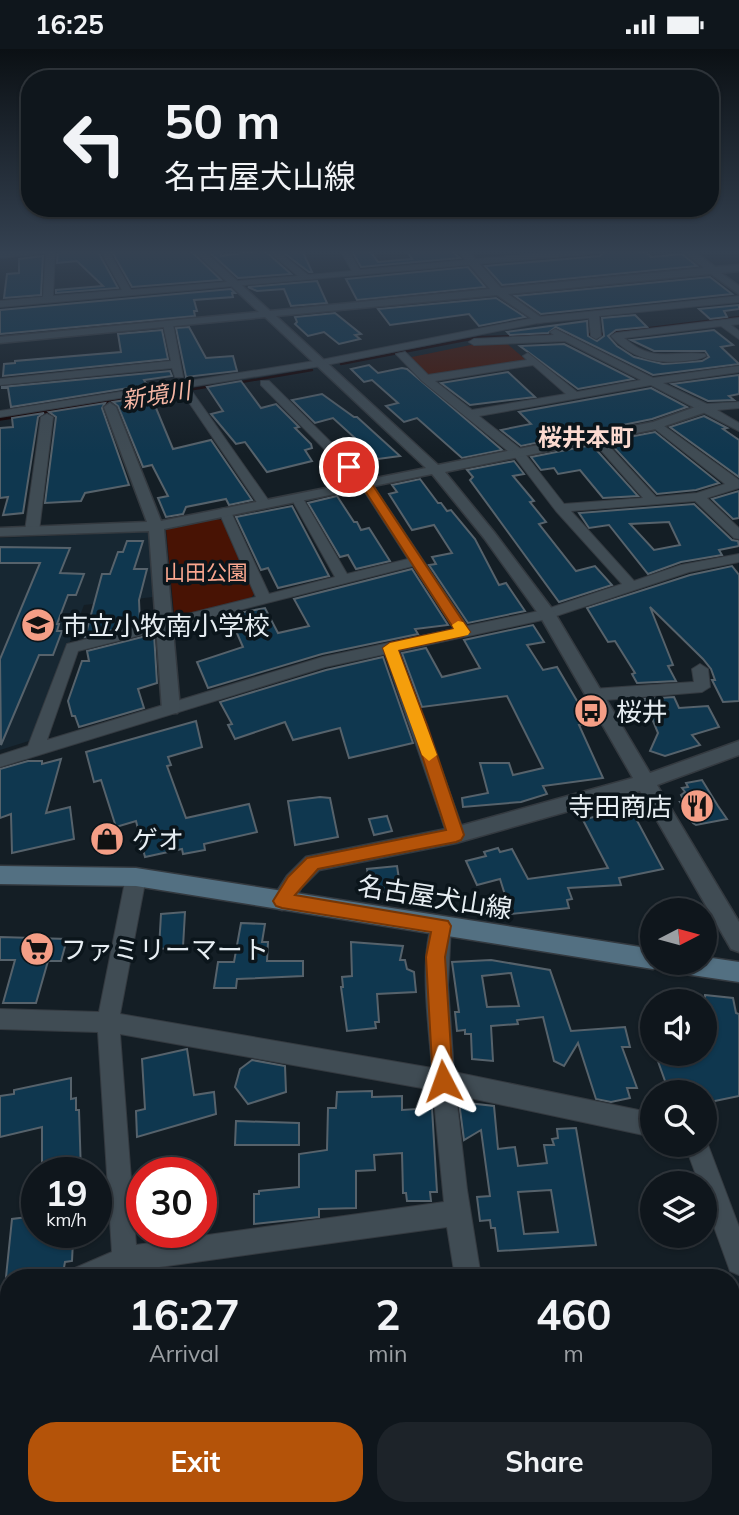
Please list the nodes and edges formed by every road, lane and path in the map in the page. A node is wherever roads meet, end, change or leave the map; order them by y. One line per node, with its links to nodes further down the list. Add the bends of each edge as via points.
1 (224, 318): 8 (street)
2 (273, 318): 21 (street)
3 (553, 318): 5 (street)
4 (595, 318): 10 (street)
5 (538, 320): 11 (street); 21 (street)
6 (739, 321): 7 (street)
7 (723, 323): 9 (street); 12 (street)
8 (168, 324): 14 (street); 20 (street)
9 (672, 329): 13 (street); 18 (street, via 616,336 628,347 660,361)
10 (597, 335)
11 (561, 336): 15 (street); 25 (street)
12 (739, 337)
13 (682, 338)
14 (0, 340)
15 (509, 340): 17 (street); 19 (street)
16 (692, 347): 18 (street)
17 (401, 354): 21 (street); 24 (street)
18 (702, 356): 23 (street)
19 (535, 362): 24 (street); 29 (street)
20 (177, 364): 26 (street); 28 (street)
21 (326, 368): 27 (street); 28 (street); 42 (street)
22 (739, 369): 23 (street)
23 (719, 372): 25 (street)
24 (426, 379): 35 (street)
25 (653, 380): 29 (street); 33 (street)
26 (0, 382)
27 (265, 383): 28 (street); 43 (street)
28 (185, 390): 30 (street); 48 (street)
29 (573, 394): 35 (street)
30 (129, 399): 32 (street); 34 (street)
31 (739, 405): 33 (street)
32 (110, 407): 36 (street); 51 (street)
33 (705, 408): 38 (street); 39 (street)
34 (0, 414)
35 (471, 414): 41 (street)
36 (47, 417): 37 (street); 52 (street)
37 (0, 425)
38 (656, 425): 40 (street); 44 (street)
39 (739, 428)
40 (595, 437): 41 (street); 47 (street)
41 (518, 453): 42 (street); 49 (street)
42 (436, 470): 43 (street); 60 (street)
43 (366, 484): 46 (street); 56 (street)
44 (736, 484): 45 (street)
45 (698, 497): 47 (street); 54 (street)
46 (297, 498): 48 (street); 57 (street)
47 (652, 500): 49 (street)
48 (265, 504): 50 (street)
49 (561, 508): 58 (street)
50 (225, 512): 51 (street); 59 (street)
51 (156, 526): 52 (street); 61 (street)
52 (32, 531): 53 (street)
53 (0, 532)
54 (739, 535)
55 (739, 558): 58 (street, via 686,568)
56 (416, 561): 57 (street); 62 (street)
57 (343, 579): 59 (street)
58 (631, 586): 60 (street)
59 (264, 598): 61 (street)
60 (547, 614): 62 (street); 65 (street)
61 (163, 625): 66 (street); 68 (street, via 72,648)
62 (463, 632): 63 (street)
63 (390, 648): 66 (street, via 323,662); 71 (street)
64 (700, 669): 65 (street, via 702,687)
65 (593, 695): 70 (street)
66 (171, 709): 68 (street)
67 (739, 748): 70 (street)
68 (35, 750): 69 (street)
69 (0, 761)
70 (645, 782): 71 (street); 76 (street)
71 (456, 835): 74 (street, via 313,863)
72 (0, 875): 73 (main road, 名古屋犬山線)
73 (136, 877): 74 (main road, 名古屋犬山線); 81 (street)
74 (282, 901): 75 (main road, 名古屋犬山線)
75 (442, 926): 77 (main road, 名古屋犬山線); 82 (street, via 435,957)
76 (739, 942)
77 (640, 957)
78 (718, 969): 79 (main road)
79 (739, 972)
80 (0, 1019): 81 (street)
81 (107, 1022): 82 (street); 87 (street)
82 (443, 1081): 83 (street); 85 (street)
83 (640, 1122)
84 (701, 1157): 86 (street)
85 (456, 1213): 87 (street); 88 (street)
86 (739, 1262)
87 (126, 1268)
88 (466, 1269)

